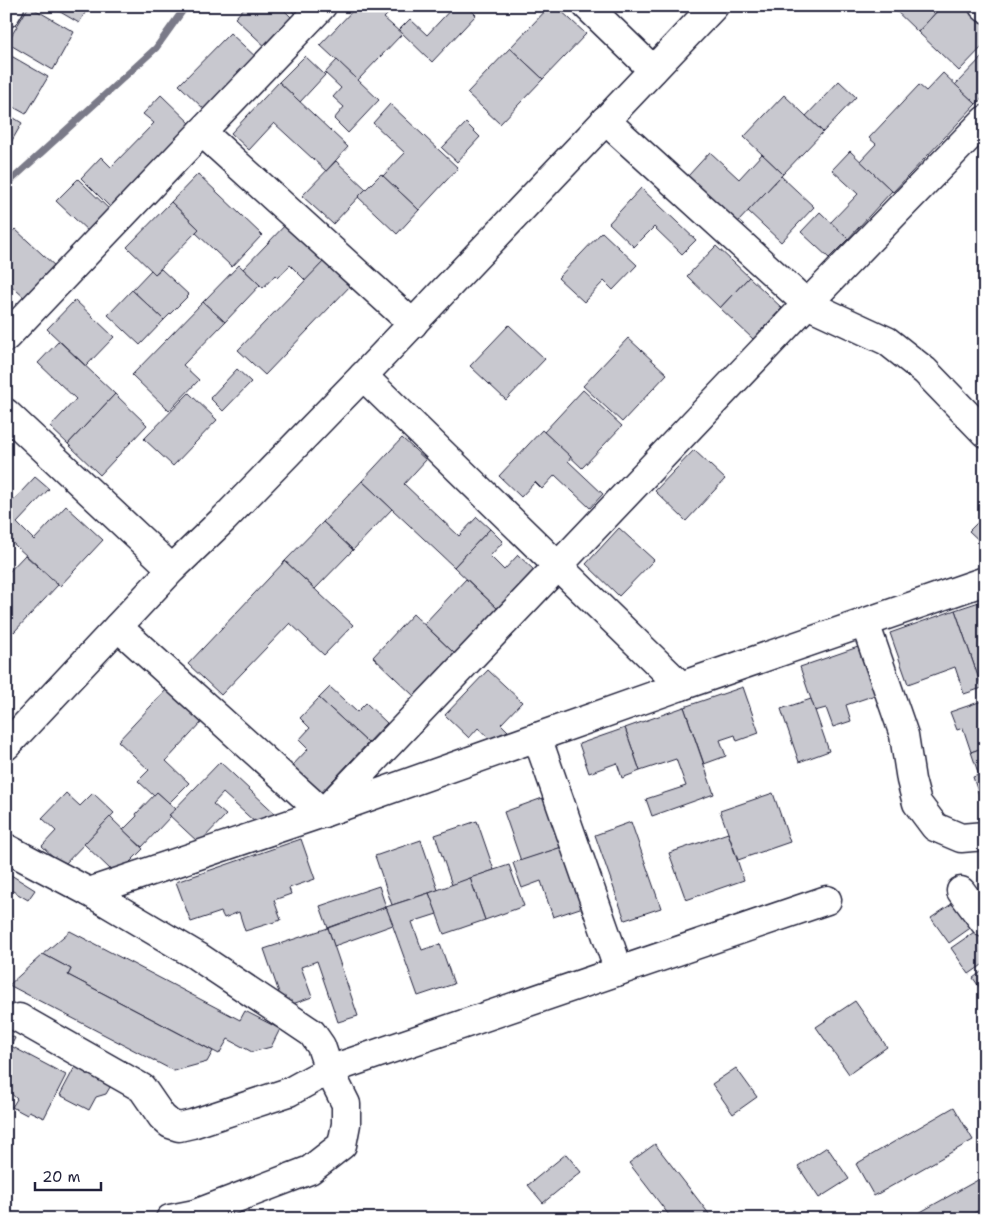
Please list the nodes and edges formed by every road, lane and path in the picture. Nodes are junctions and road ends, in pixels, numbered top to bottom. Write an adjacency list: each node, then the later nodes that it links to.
1 (10, 6): 5 (street)
2 (322, 6): 9 (street)
3 (586, 6): 6 (street)
4 (714, 6): 6 (street)
5 (6, 13)
6 (653, 70): 7 (street)
7 (606, 120): 10 (street); 11 (street)
8 (985, 120): 10 (street)
9 (202, 132): 11 (street); 12 (street)
10 (807, 304): 15 (street); 16 (street)
11 (413, 324): 13 (street)
12 (6, 337)
13 (364, 376): 16 (street); 17 (street)
14 (6, 412): 17 (street)
15 (985, 433)
16 (558, 566): 21 (street); 24 (street)
17 (172, 569): 20 (street)
18 (985, 581): 19 (street)
19 (865, 623): 21 (street); 25 (street)
20 (118, 627): 23 (street); 24 (street)
21 (681, 686): 22 (street)
22 (537, 737): 24 (street); 31 (street)
23 (6, 746)
24 (323, 813): 28 (street)
25 (985, 836)
26 (6, 848): 28 (street)
27 (961, 891): 30 (street)
28 (88, 892): 33 (street)
29 (827, 900): 31 (street)
30 (985, 923)
31 (619, 971): 33 (street)
32 (19, 1018): 33 (street)
33 (329, 1070): 34 (street)
34 (170, 1219)

